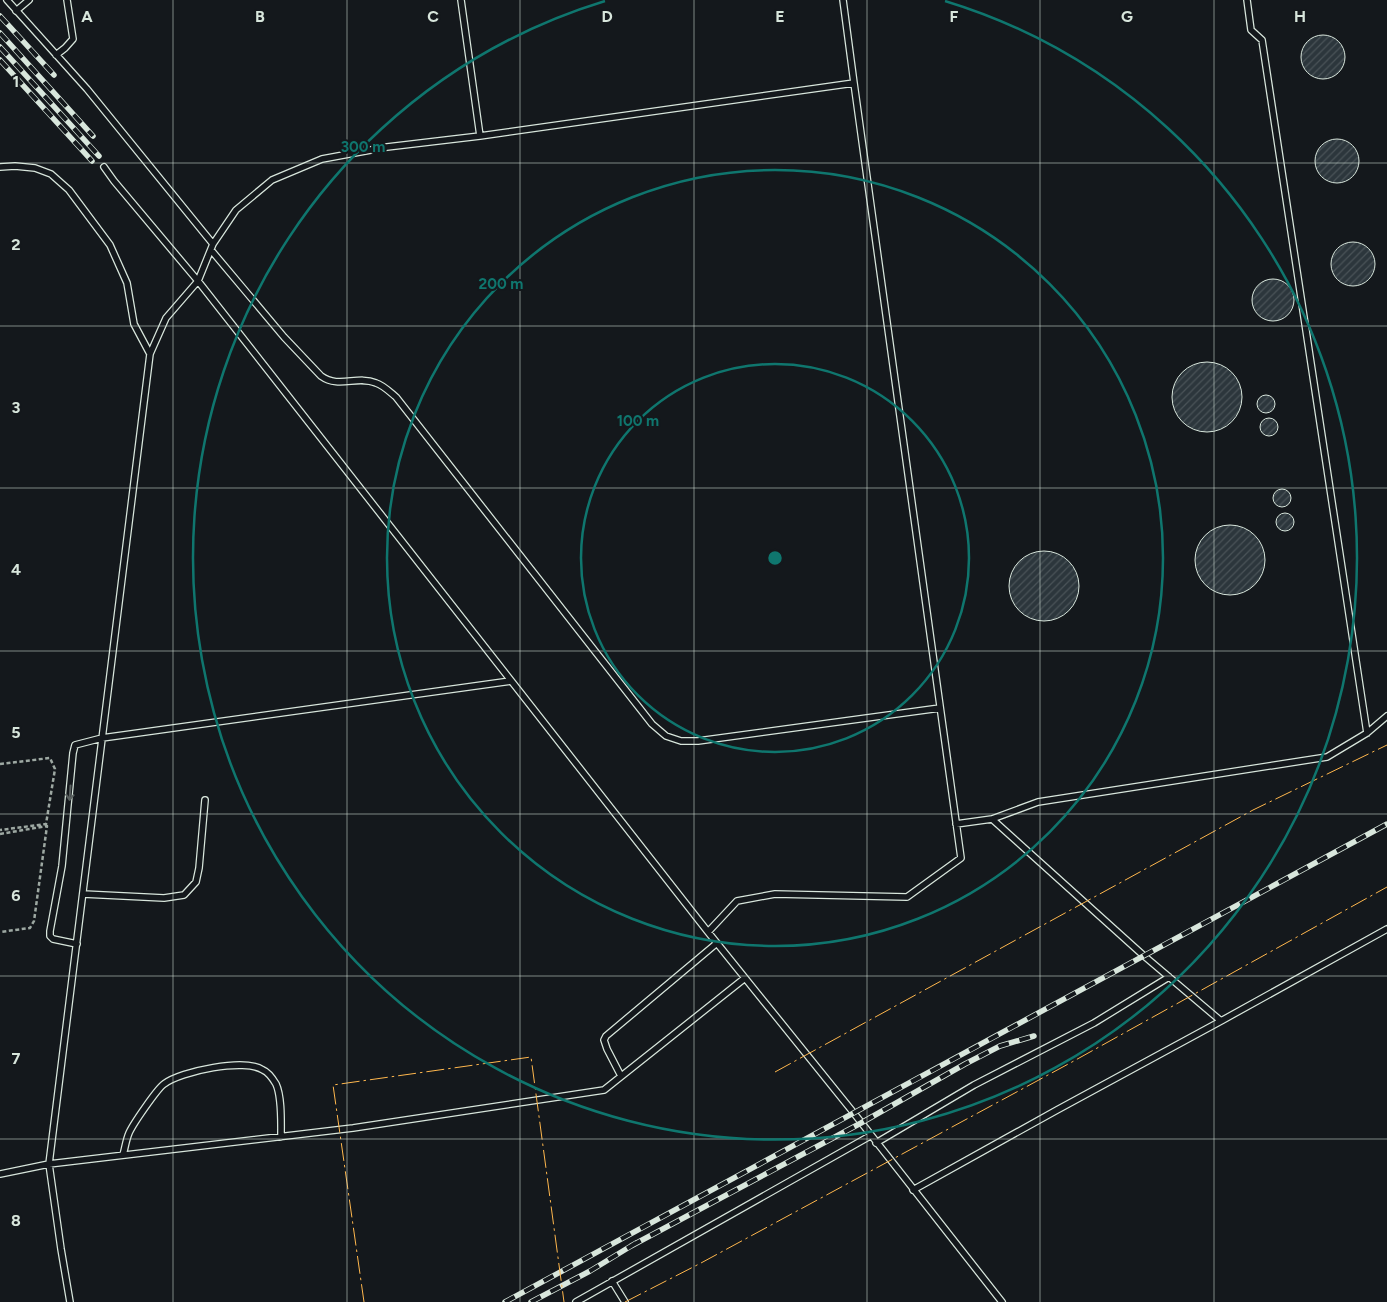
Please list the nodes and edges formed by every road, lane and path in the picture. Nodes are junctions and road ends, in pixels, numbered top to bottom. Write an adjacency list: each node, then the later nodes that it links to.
1 (6, 0): 7 (lane)
2 (29, 0): 7 (lane)
3 (67, 0): 8 (lane)
4 (461, 0): 10 (lane)
5 (843, 0): 9 (lane)
6 (1247, 0): 19 (lane)
7 (16, 11): 8 (lane)
8 (56, 55): 13 (lane)
9 (854, 83): 10 (lane); 17 (lane)
10 (480, 136): 13 (lane)
11 (104, 167): 14 (lane)
12 (0, 168): 15 (lane)
13 (212, 247): 14 (lane); 17 (lane)
14 (198, 281): 15 (lane); 16 (lane)
15 (150, 354): 20 (lane)
16 (511, 680): 20 (lane); 29 (lane)
17 (940, 708): 24 (lane)
18 (1387, 716): 19 (lane)
19 (1367, 733): 23 (lane)
20 (102, 738): 26 (lane); 30 (lane, one-way to 30)
21 (0, 764): 25 (path)
22 (205, 800): 26 (lane)
23 (992, 819): 24 (lane); 32 (lane)
24 (956, 824): 29 (lane)
25 (0, 832): 28 (path)
26 (83, 894): 30 (lane)
27 (1387, 929): 34 (lane)
28 (0, 932)
29 (708, 932): 31 (lane)
30 (77, 944): 40 (lane)
31 (717, 944): 33 (lane); 35 (lane)
32 (1169, 977): 34 (lane); 38 (lane)
33 (745, 978): 35 (lane); 36 (lane)
34 (1221, 1021): 42 (lane)
35 (621, 1076): 37 (lane)
36 (870, 1136): 38 (lane); 43 (lane)
37 (281, 1137): 39 (lane); 39 (lane)
38 (876, 1143): 42 (lane)
39 (123, 1155): 40 (lane)
40 (49, 1164): 41 (lane); 44 (lane)
41 (0, 1174)
42 (913, 1190): 47 (lane)
43 (612, 1282): 45 (lane); 46 (lane)
44 (70, 1302)
45 (576, 1302)
46 (625, 1302)
47 (1002, 1302)

